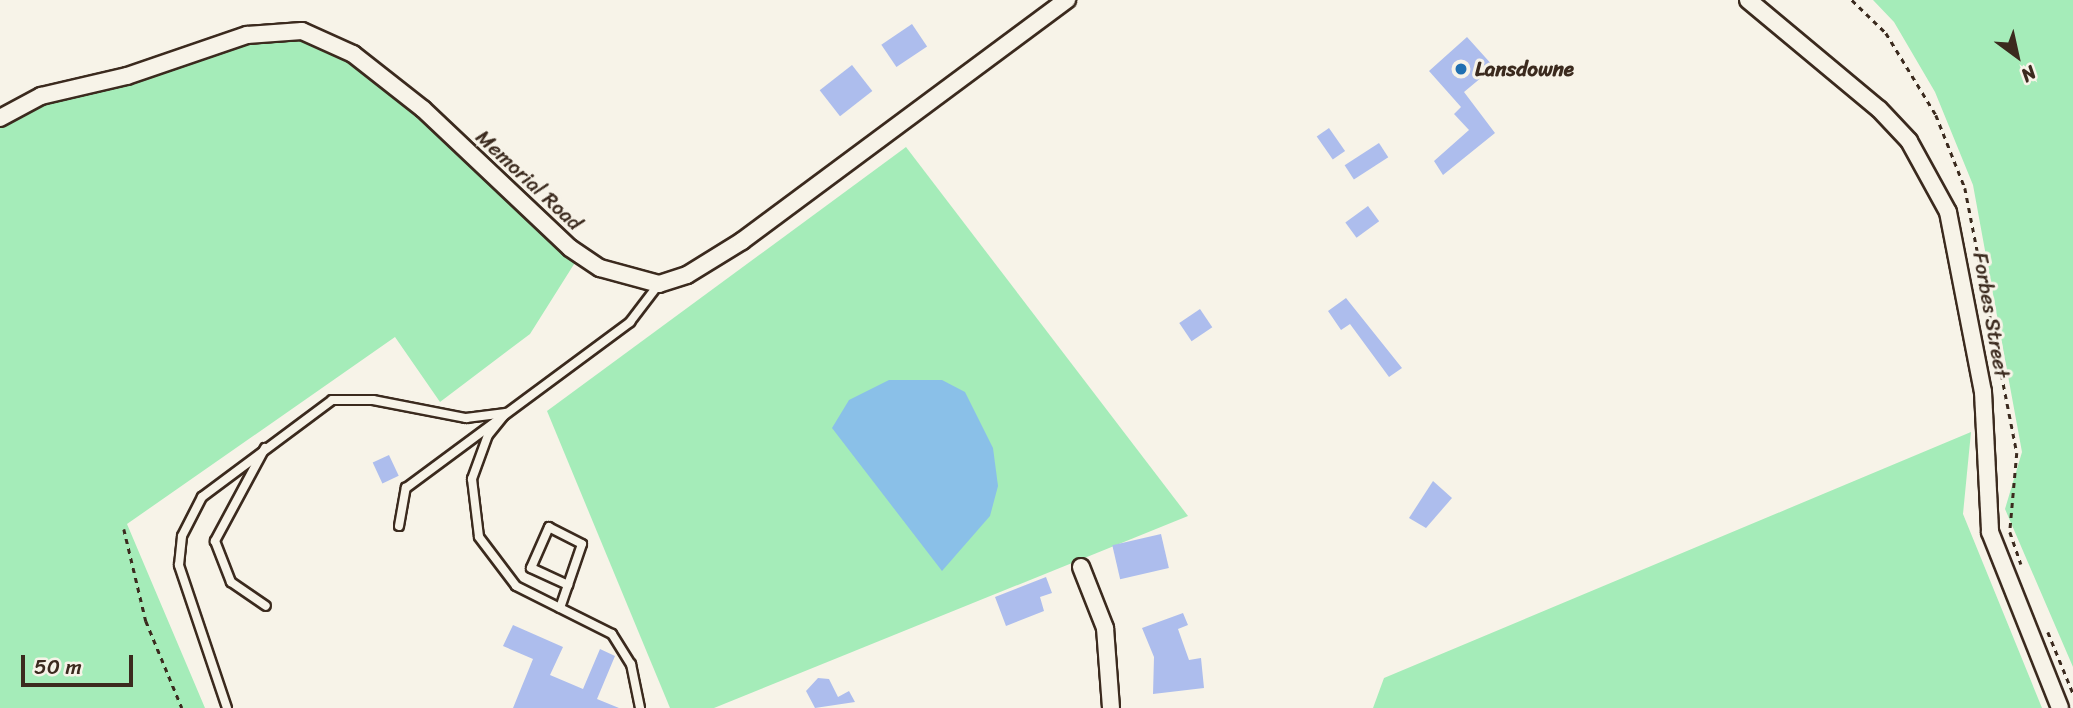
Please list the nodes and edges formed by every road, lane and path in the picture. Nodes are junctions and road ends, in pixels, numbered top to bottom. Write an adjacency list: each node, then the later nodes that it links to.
1 (1067, 0): 4 (street)
2 (1748, 0): 17 (street, Forbes Street)
3 (0, 118): 4 (street, Memorial Road)
4 (659, 284): 5 (lane)
5 (506, 414): 6 (lane); 7 (lane); 12 (lane)
6 (268, 443): 11 (lane); 14 (lane)
7 (399, 526)
8 (124, 529): 13 (path)
9 (1081, 567): 16 (street)
10 (568, 585): 10 (lane); 12 (lane)
11 (266, 606)
12 (560, 608): 15 (lane)
13 (182, 708)
14 (227, 708)
15 (639, 708)
16 (1111, 708)
17 (2060, 708)

